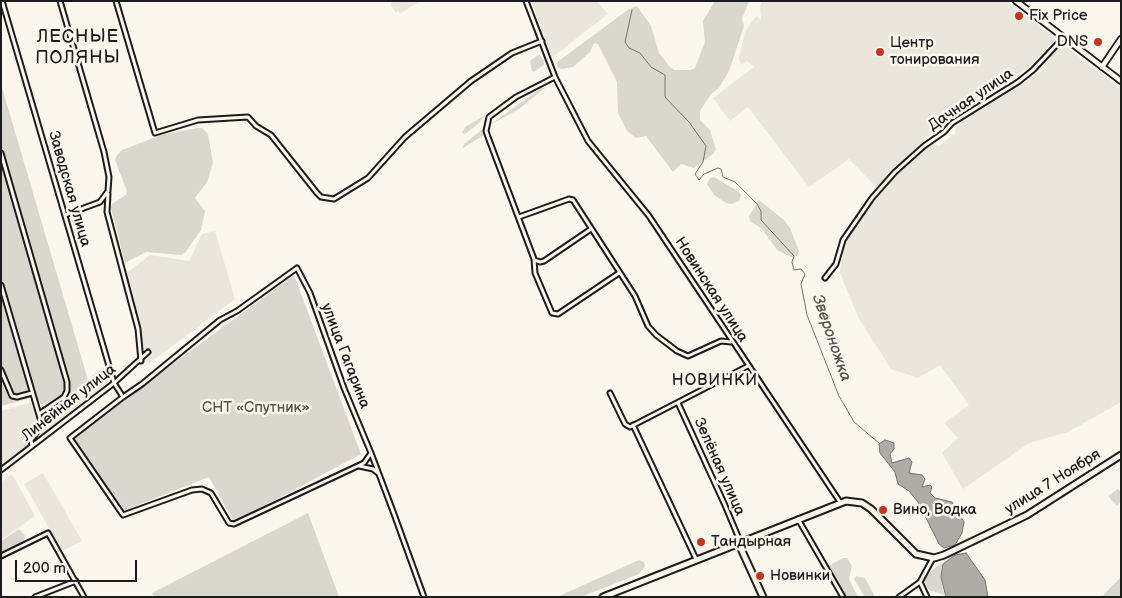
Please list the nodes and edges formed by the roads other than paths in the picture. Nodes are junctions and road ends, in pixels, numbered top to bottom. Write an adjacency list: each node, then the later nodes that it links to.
1 (2, 1): 14 (street, Заводская улица)
2 (60, 1): 13 (street)
3 (116, 1): 8 (street)
4 (526, 1): 8 (street, Новинская улица)
5 (1016, 1): 6 (street)
6 (1063, 38): 9 (street); 19 (street, Дачная улица)
7 (1121, 39): 9 (street)
8 (542, 41): 10 (street, Новинская улица)
9 (1102, 68): 11 (street)
10 (555, 77): 15 (street); 21 (street, Новинская улица)
11 (1121, 81)
12 (1, 153): 33 (street)
13 (108, 191): 14 (street); 25 (street)
14 (65, 215): 28 (street, Заводская улица)
15 (519, 217): 16 (street); 17 (street)
16 (591, 229): 17 (street); 18 (street)
17 (534, 259): 18 (street)
18 (619, 273): 22 (street)
19 (825, 278)
20 (1, 285): 29 (street)
21 (725, 332): 22 (street); 23 (street, Новинская улица)
22 (721, 341): 23 (street)
23 (732, 342): 26 (street, Новинская улица)
24 (148, 352): 25 (street, Линейная улица)
25 (141, 361): 28 (street, Линейная улица)
26 (748, 366): 32 (street); 41 (street, Новинская улица)
27 (1, 370): 29 (street)
28 (114, 383): 31 (street, Заводская улица); 35 (street, Линейная улица)
29 (32, 393): 33 (street)
30 (610, 393): 34 (street)
31 (123, 396): 36 (street, улица Гагарина); 38 (street)
32 (678, 402): 34 (street); 43 (street, Зелёная улица)
33 (39, 414): 35 (street)
34 (634, 425): 46 (street)
35 (32, 446): 39 (street, Линейная улица)
36 (371, 453): 38 (street); 40 (street, улица Гагарина)
37 (1121, 455): 45 (main road, улица 7 Ноября)
38 (358, 466): 40 (street)
39 (1, 470)
40 (379, 474): 51 (street, улица Гагарина)
41 (840, 502): 42 (main road); 45 (main road)
42 (798, 518): 43 (main road); 54 (street)
43 (739, 542): 46 (main road); 53 (main road)
44 (1, 556): 47 (street)
45 (934, 558): 48 (street)
46 (696, 559): 52 (main road)
47 (76, 581): 49 (street); 50 (street)
48 (920, 582): 55 (street); 56 (street)
49 (35, 597)
50 (84, 597)
51 (424, 597)
52 (603, 597)
53 (763, 597)
54 (842, 597)
55 (899, 597)
56 (927, 597)

